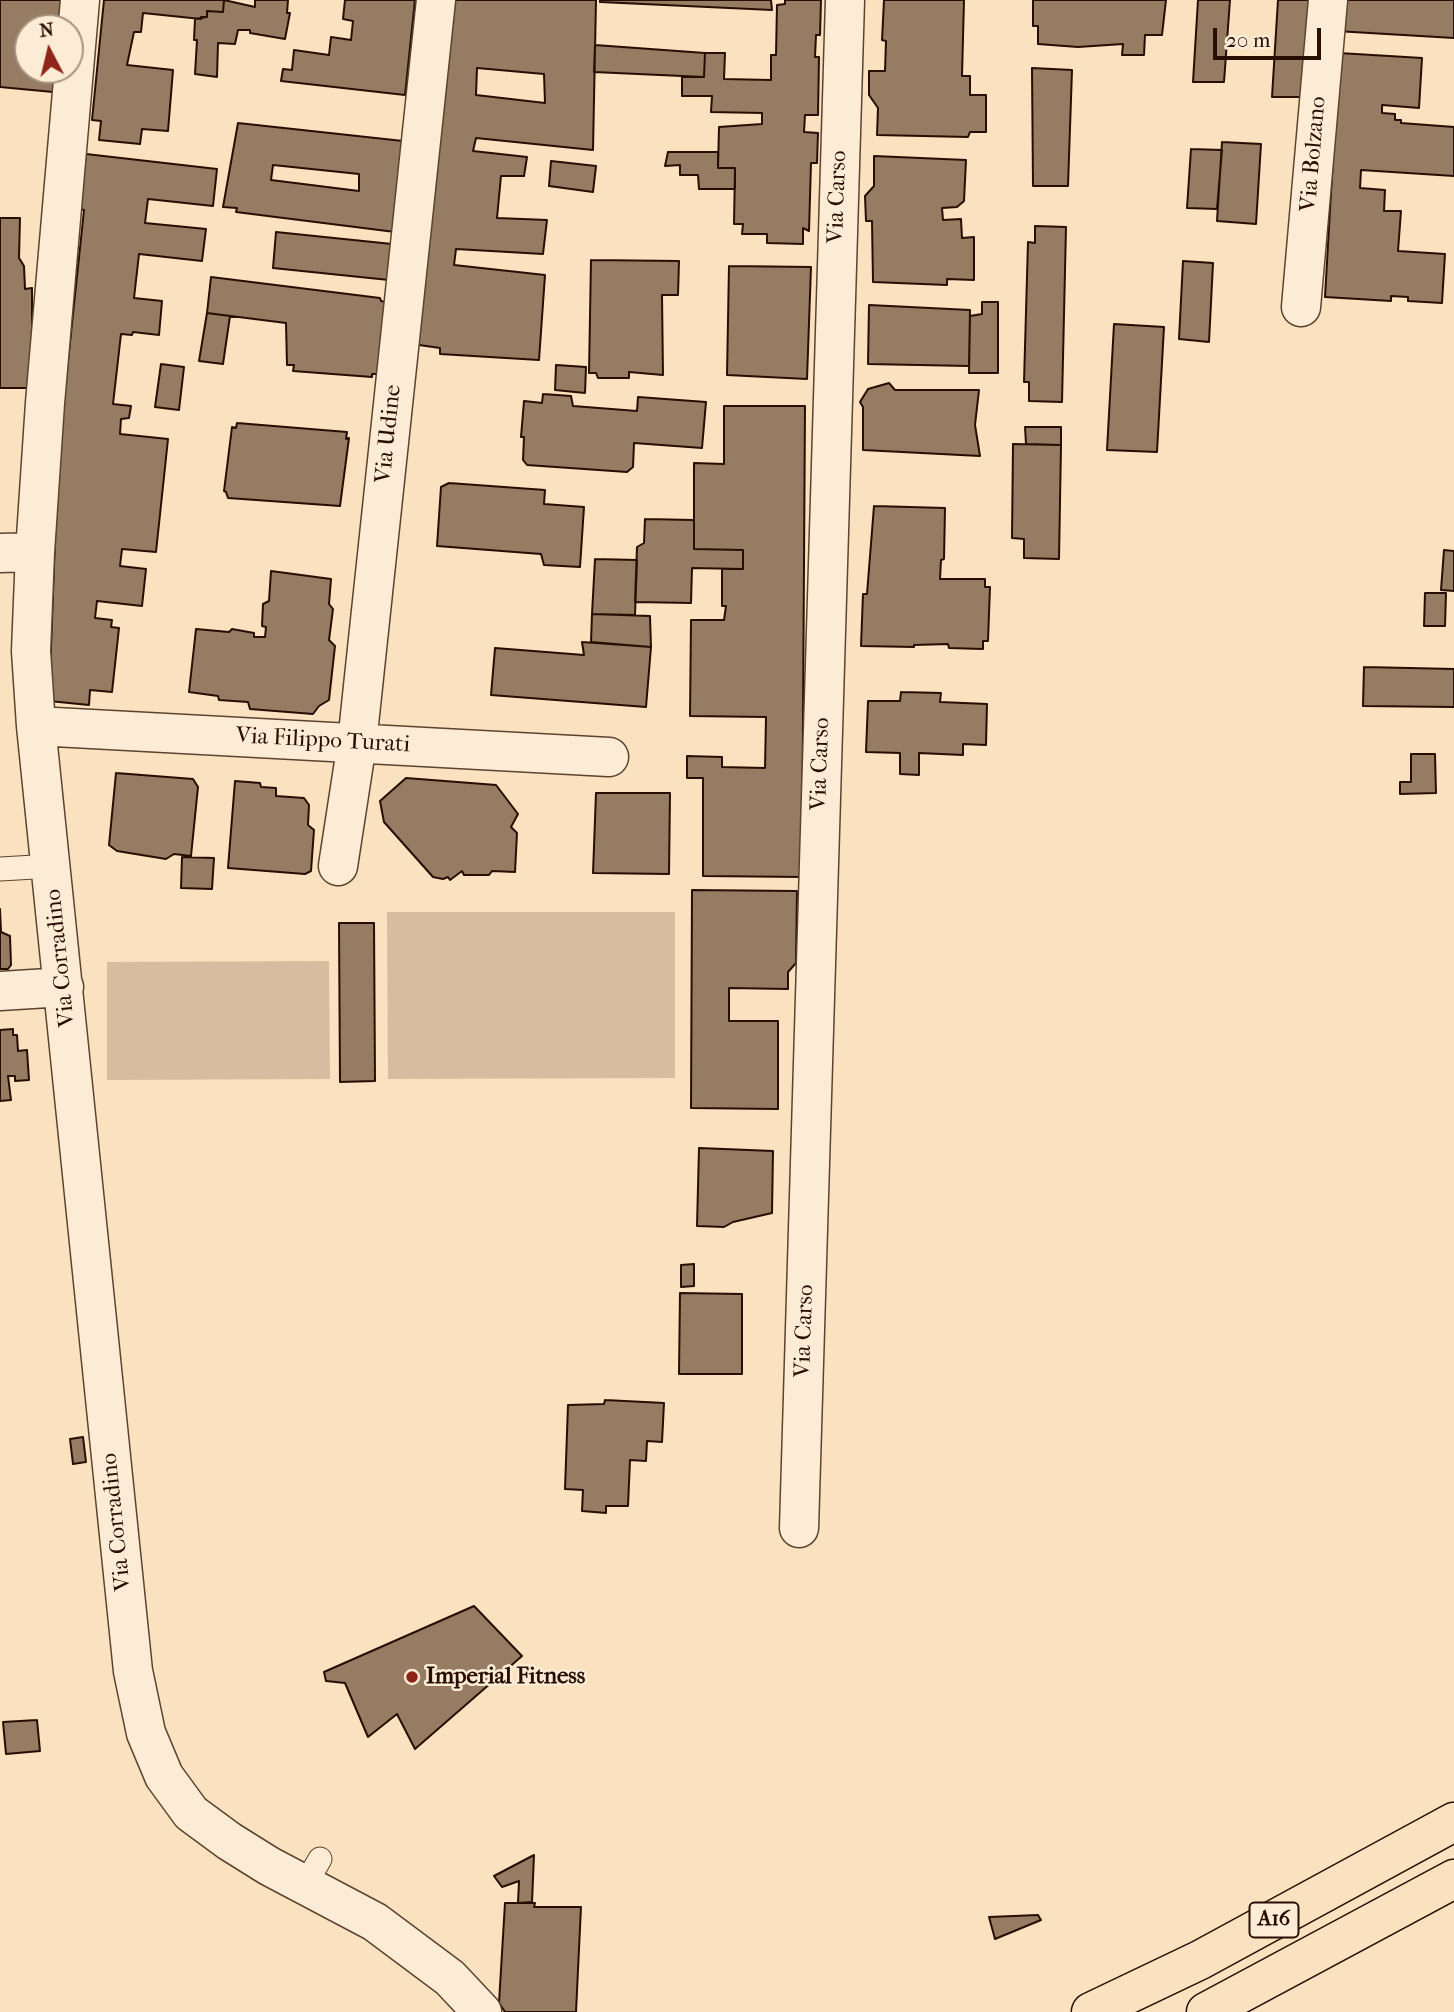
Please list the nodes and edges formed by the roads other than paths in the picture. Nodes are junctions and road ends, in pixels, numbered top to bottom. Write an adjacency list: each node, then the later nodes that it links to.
1 (80, 0): 6 (street, Via Corradino)
2 (436, 0): 8 (street, Via Udine)
3 (845, 0): 15 (street, Via Carso)
4 (1328, 0): 5 (street, Via Bolzano)
5 (1301, 307)
6 (17, 552): 7 (street, Via Corradino)
7 (36, 726): 8 (street, Via Filippo Turati); 10 (street, Via Corradino)
8 (357, 743): 9 (street, Via Filippo Turati); 11 (street, Via Udine)
9 (609, 757)
10 (52, 866): 12 (lane); 13 (street, Via Corradino)
11 (338, 866)
12 (0, 869)
13 (64, 987): 14 (street); 18 (street, Via Corradino)
14 (0, 991)
15 (799, 1528)
16 (1454, 1822): 19 (highway, A16)
17 (1454, 1879): 20 (highway, A16)
18 (482, 2012)
19 (1091, 2012)
20 (1206, 2012)

